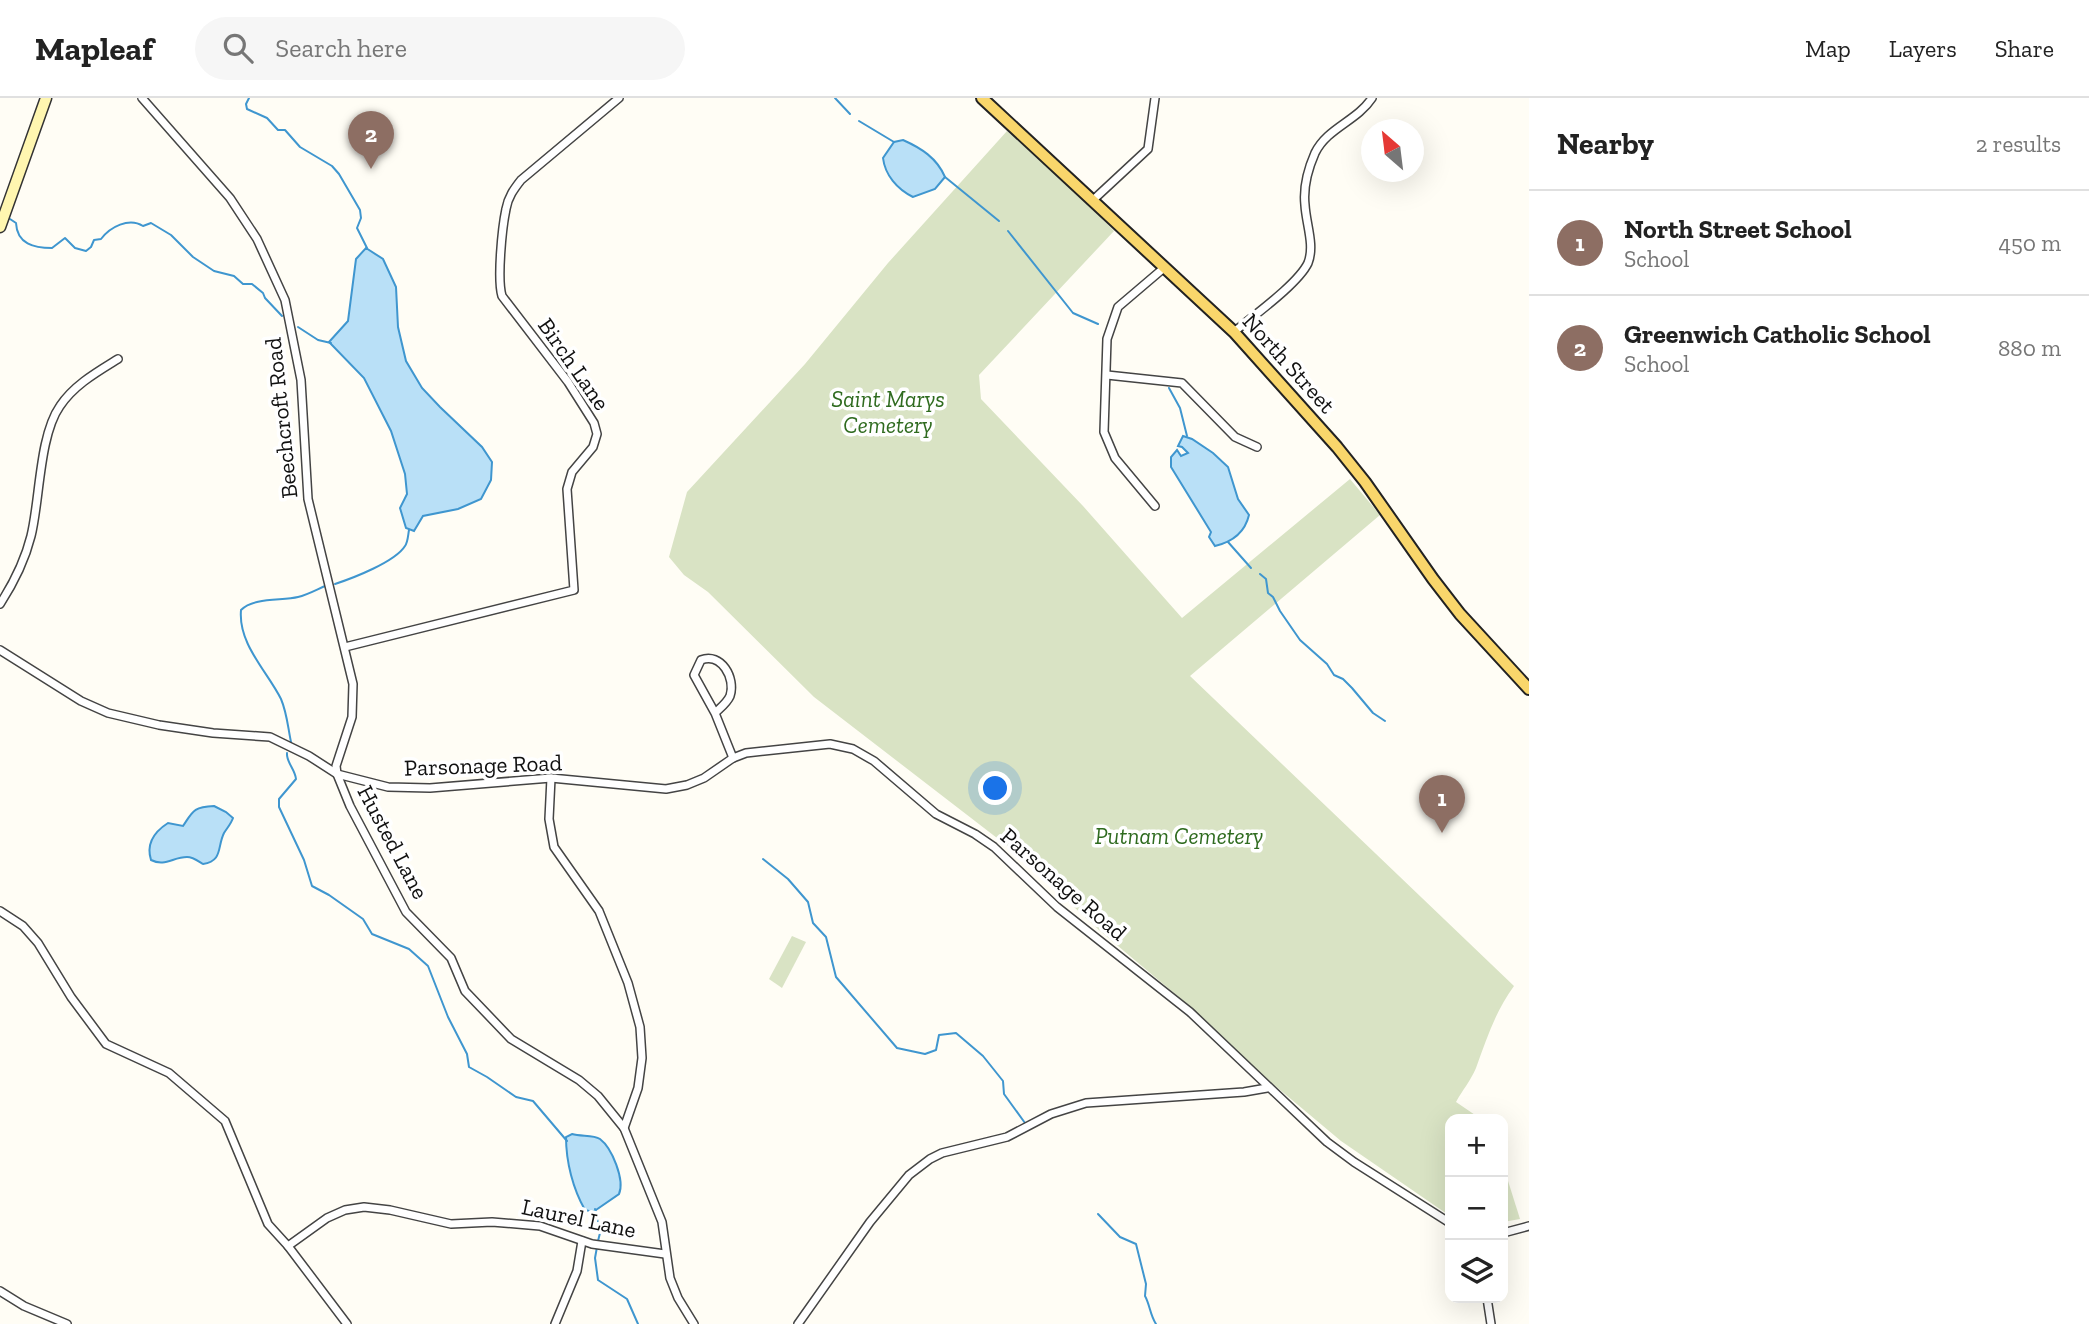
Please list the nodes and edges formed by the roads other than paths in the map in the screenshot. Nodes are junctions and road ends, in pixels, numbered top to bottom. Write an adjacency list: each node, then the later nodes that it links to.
1 (46, 98): 8 (street)
2 (142, 98): 16 (street, Beechcroft Road)
3 (619, 98): 16 (street, Birch Lane)
4 (982, 98): 7 (main road, North Street)
5 (1154, 98): 7 (street)
6 (1371, 98): 10 (street)
7 (1092, 201): 9 (main road, North Street)
8 (0, 227)
9 (1165, 267): 10 (main road, North Street); 12 (street)
10 (1234, 332): 18 (main road, North Street)
11 (118, 359): 15 (street)
12 (1107, 375): 13 (street); 14 (street)
13 (1257, 447)
14 (1155, 506)
15 (0, 604)
16 (345, 647): 21 (street, Beechcroft Road)
17 (0, 650): 21 (street, Parsonage Road)
18 (1529, 689)
19 (715, 713): 19 (street); 20 (street)
20 (733, 758): 22 (street, Parsonage Road); 24 (street, Parsonage Road)
21 (337, 774): 22 (street, Parsonage Road); 25 (street, Husted Lane)
22 (551, 778): 25 (street)
23 (0, 911): 30 (street)
24 (1267, 1088): 26 (street, Parsonage Road); 38 (street)
25 (624, 1128): 31 (street, Husted Lane)
26 (1445, 1220)
27 (1529, 1226): 28 (street)
28 (1508, 1232)
29 (582, 1241): 30 (street, Laurel Lane); 31 (street, Laurel Lane); 36 (street)
30 (288, 1246): 35 (street)
31 (665, 1254): 37 (street, Husted Lane)
32 (0, 1292): 34 (street)
33 (1488, 1303): 39 (street)
34 (68, 1324)
35 (347, 1324)
36 (555, 1324)
37 (694, 1324)
38 (798, 1324)
39 (1491, 1324)

